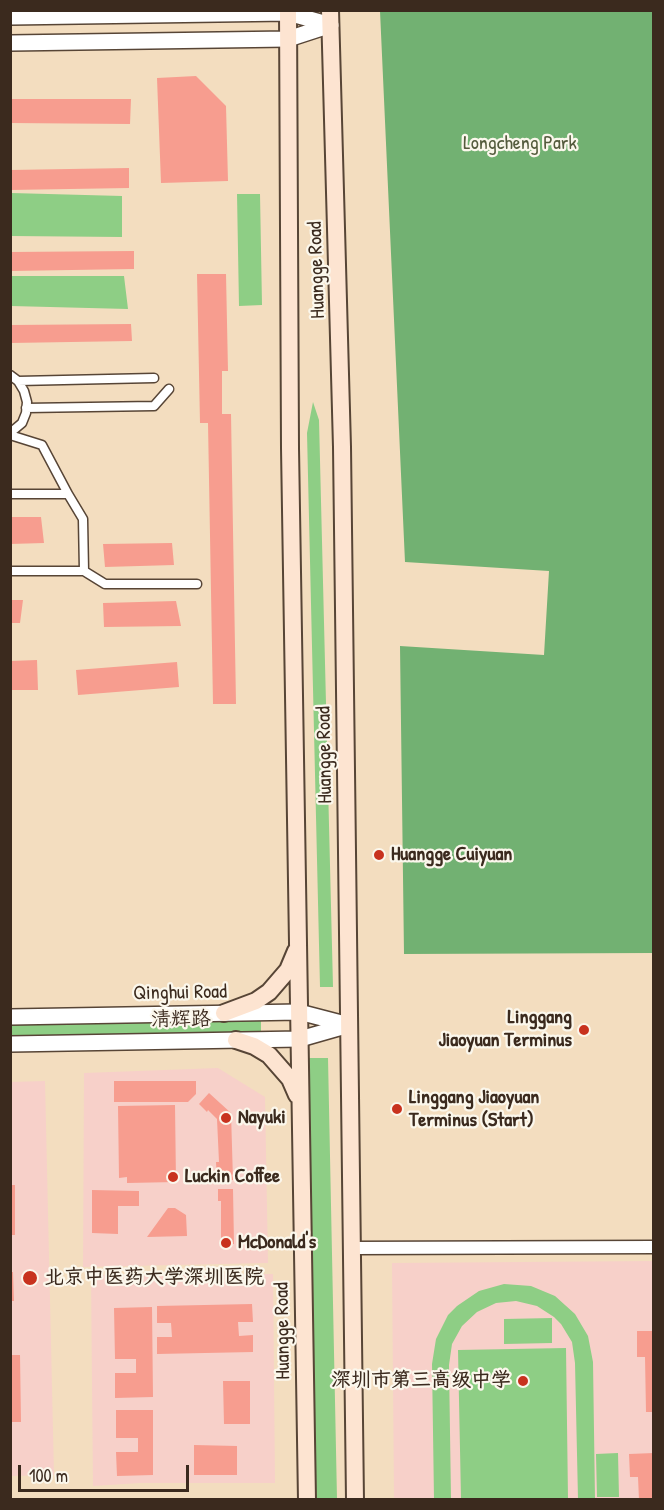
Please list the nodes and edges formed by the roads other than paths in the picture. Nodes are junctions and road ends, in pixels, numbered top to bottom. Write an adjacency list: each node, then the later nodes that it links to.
1 (288, 12): 2 (street); 3 (street); 4 (main road, Huangge Road)
2 (10, 17)
3 (331, 18): 4 (street); 21 (main road, Huangge Road)
4 (288, 39): 5 (street); 17 (main road, Huangge Road)
5 (10, 44)
6 (10, 375): 8 (street)
7 (154, 378): 8 (street)
8 (18, 381): 10 (street)
9 (169, 389): 10 (street)
10 (26, 408): 11 (street)
11 (10, 434): 13 (street)
12 (10, 494): 13 (street)
13 (68, 494): 15 (street)
14 (10, 571): 15 (street)
15 (84, 571): 16 (street)
16 (197, 584)
17 (298, 945): 18 (main road, Huangge Road); 19 (main road)
18 (299, 1012): 19 (street, Qinghui Road); 21 (street, Qinghui Road); 22 (main road, Huangge Road)
19 (224, 1013): 20 (street, Qinghui Road)
20 (10, 1017)
21 (350, 1025): 22 (street, 清辉路); 27 (main road, Huangge Road)
22 (300, 1039): 23 (street, 清辉路); 25 (main road, Huangge Road)
23 (236, 1040): 24 (street, 清辉路); 25 (main road)
24 (10, 1044)
25 (301, 1109): 28 (main road, Huangge Road)
26 (654, 1247): 27 (street)
27 (352, 1248): 29 (main road, Huangge Road)
28 (307, 1500)
29 (355, 1500)

